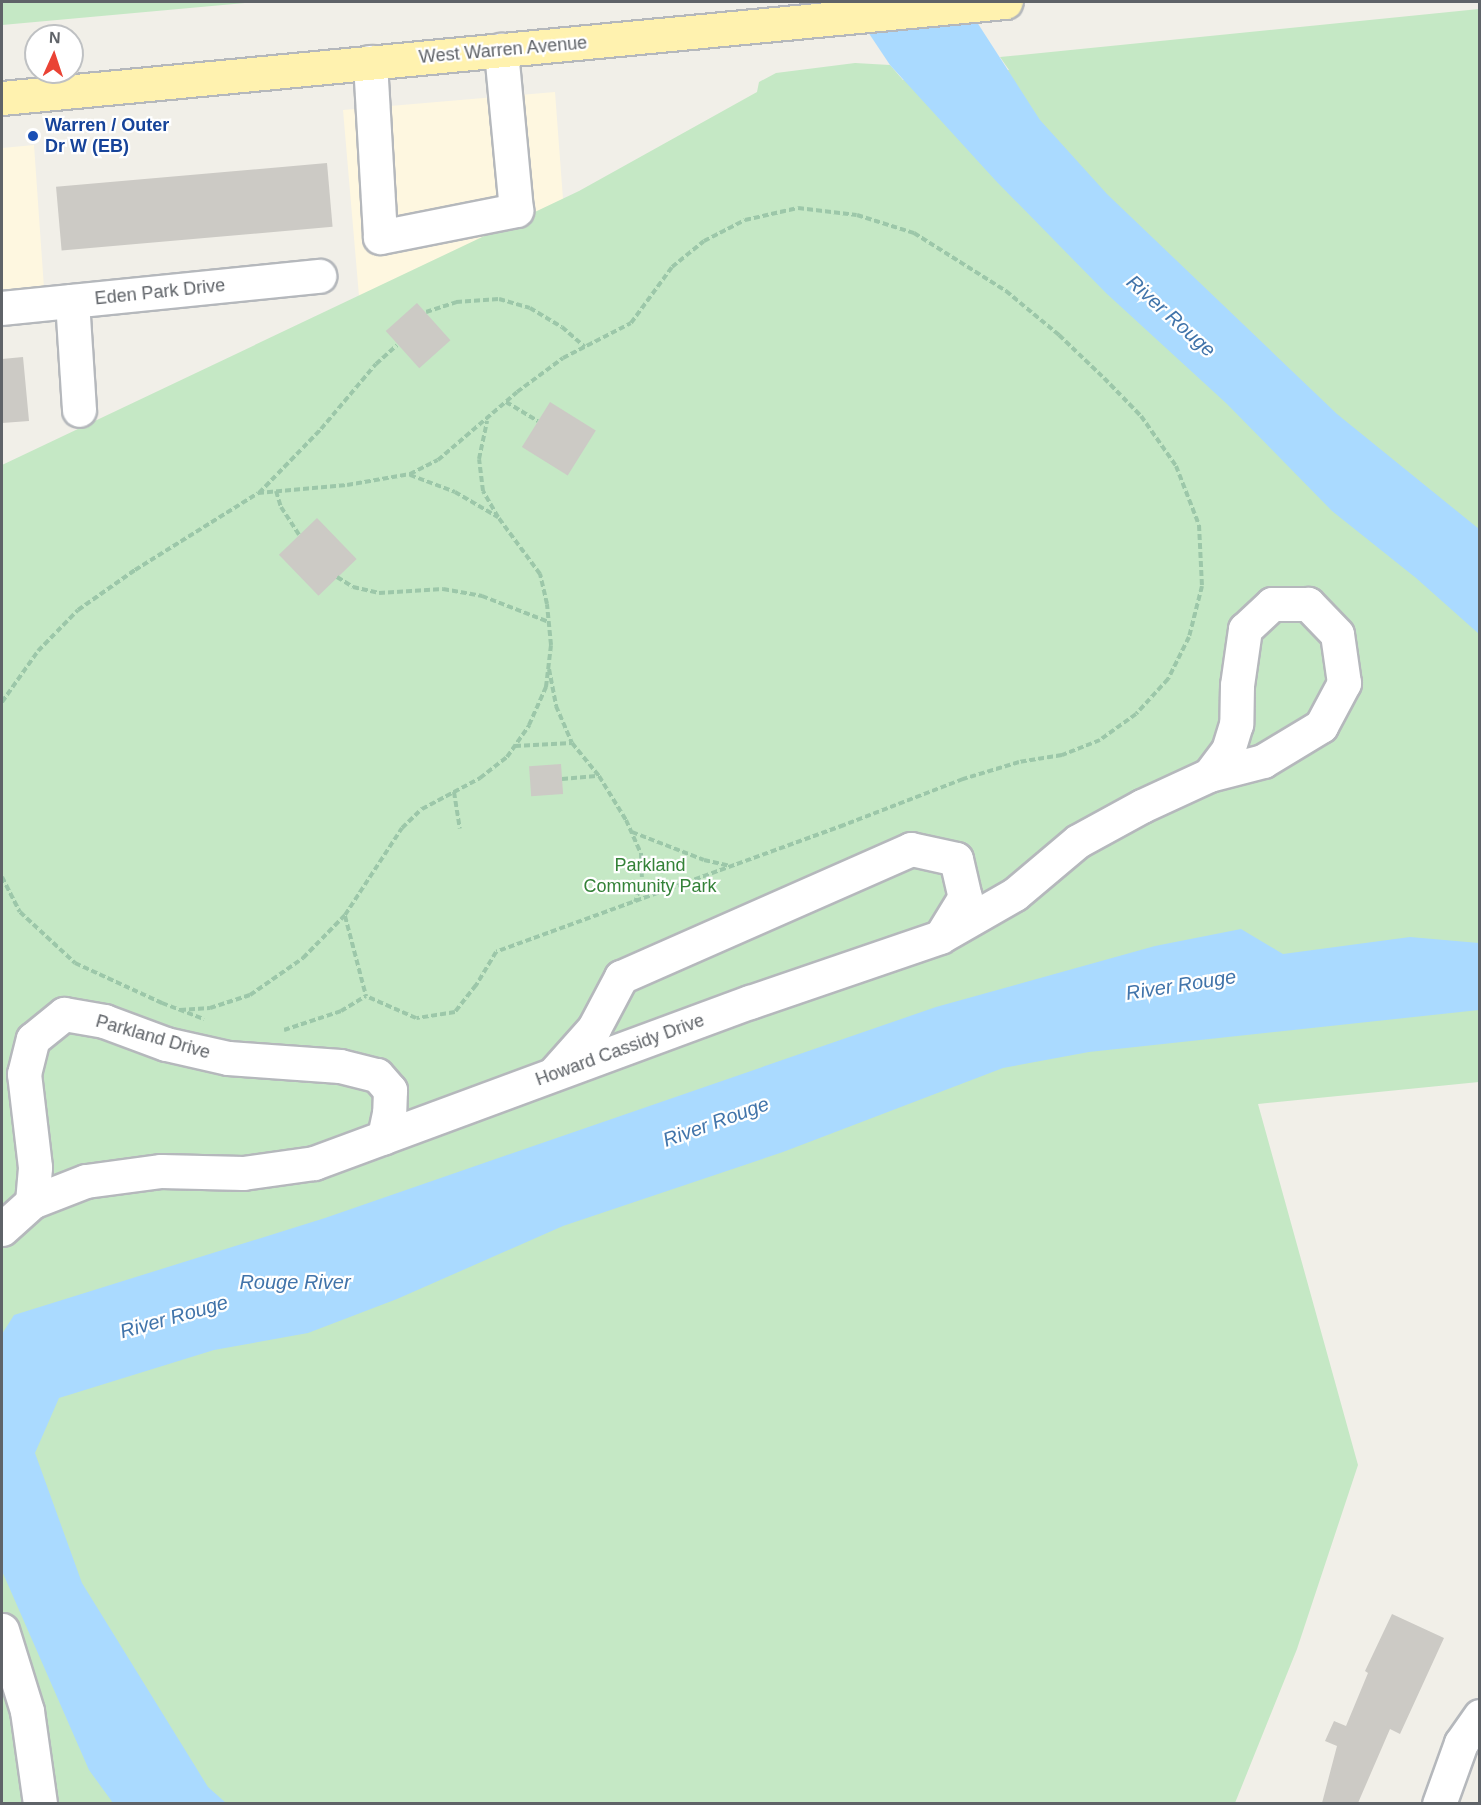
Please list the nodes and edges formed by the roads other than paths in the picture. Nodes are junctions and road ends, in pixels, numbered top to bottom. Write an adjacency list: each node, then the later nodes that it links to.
1 (1005, 2): 2 (main road, West Warren Avenue)
2 (501, 50): 3 (main road, West Warren Avenue); 3 (street)
3 (370, 62): 4 (main road, West Warren Avenue)
4 (2, 98)
5 (319, 276): 6 (street, Eden Park Drive)
6 (72, 301): 7 (street, Eden Park Drive); 8 (street)
7 (2, 308)
8 (79, 410)
9 (1209, 775): 9 (street, Howard Cassidy Drive); 10 (street, Howard Cassidy Drive)
10 (940, 937): 11 (street); 12 (street, Howard Cassidy Drive)
11 (594, 1028): 12 (street); 13 (street)
12 (621, 1050): 13 (street, Howard Cassidy Drive)
13 (553, 1075): 14 (street, Howard Cassidy Drive)
14 (384, 1137): 15 (street, Howard Cassidy Drive); 15 (street, Parkland Drive)
15 (32, 1202): 16 (street, Howard Cassidy Drive)
16 (2, 1229)
17 (2, 1630): 19 (street)
18 (1479, 1716): 20 (street)
19 (40, 1803)
20 (1439, 1803)

